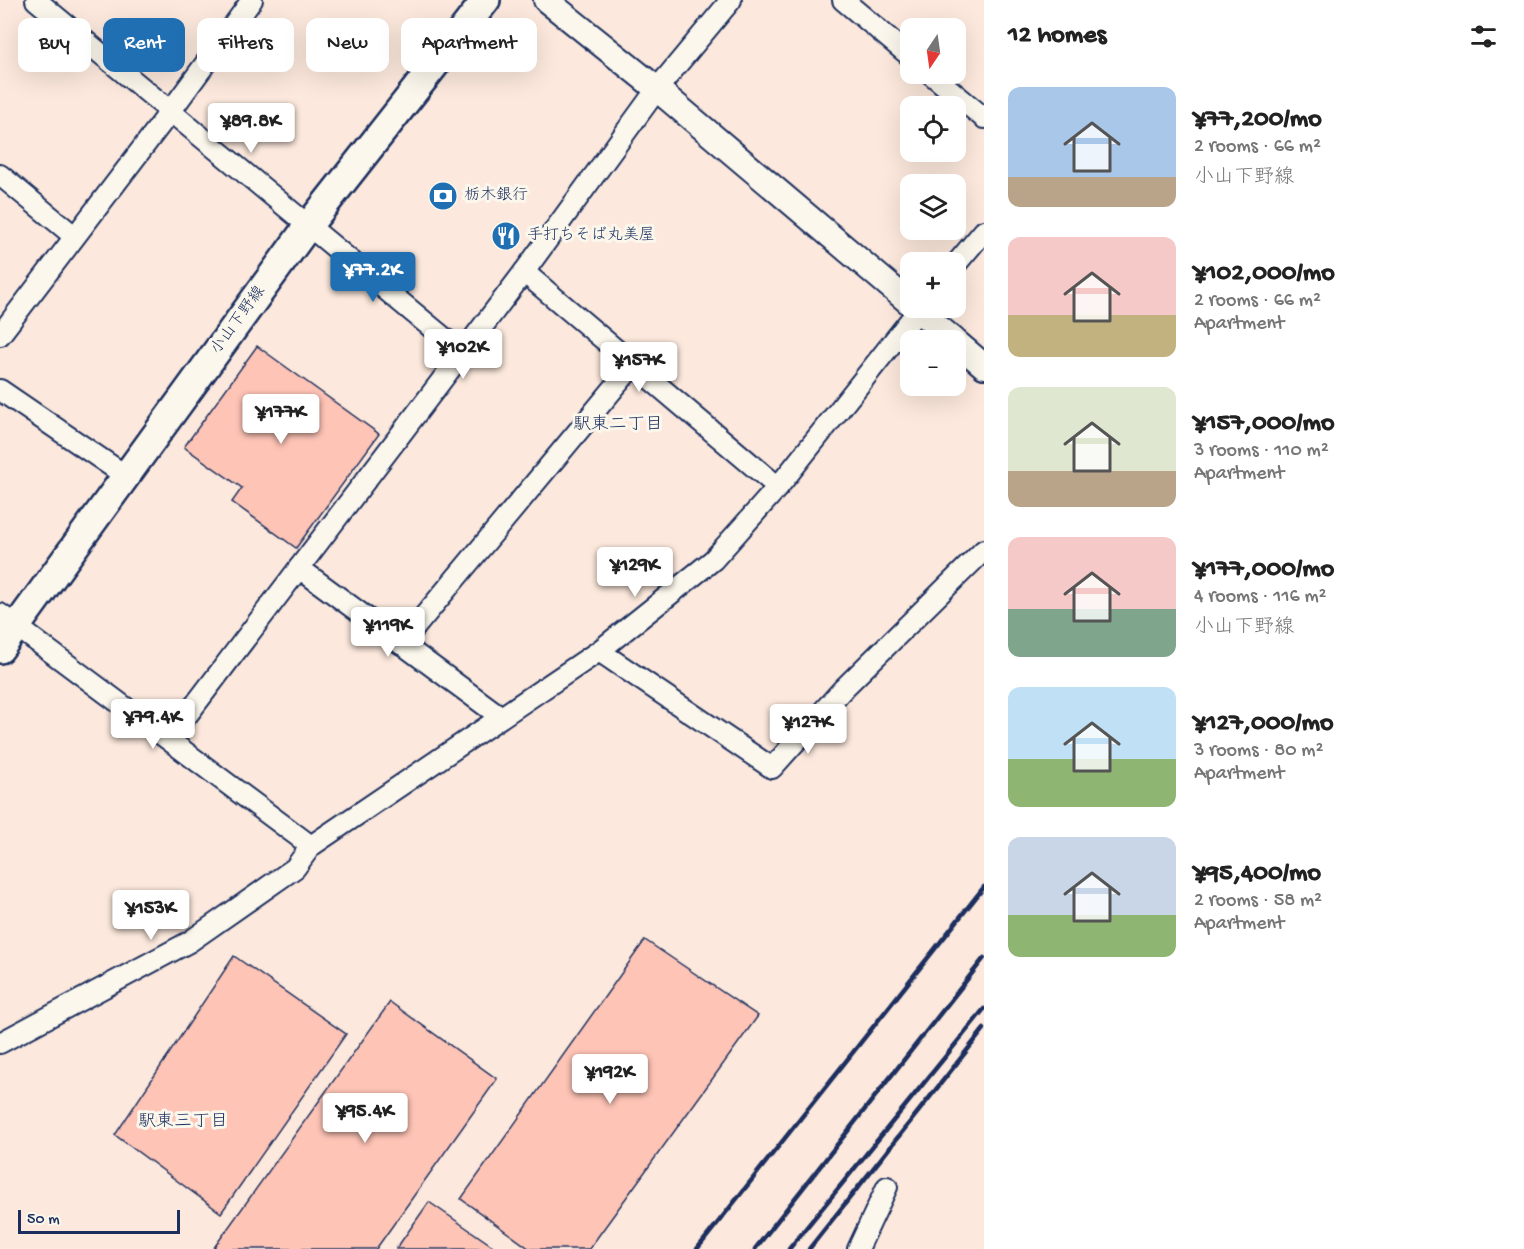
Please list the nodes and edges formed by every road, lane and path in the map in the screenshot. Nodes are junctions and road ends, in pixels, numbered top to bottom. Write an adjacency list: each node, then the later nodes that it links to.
1 (36, 0): 10 (street)
2 (252, 0): 10 (street)
3 (486, 0): 13 (main road, 小山下野線)
4 (546, 0): 9 (street)
5 (731, 0): 9 (street)
6 (843, 0): 7 (street)
7 (900, 48)
8 (943, 84): 11 (street)
9 (657, 88): 17 (street); 18 (street)
10 (170, 112): 13 (street); 15 (street)
11 (984, 118)
12 (0, 175): 15 (street)
13 (308, 226): 24 (street); 28 (main road, 小山下野線)
14 (984, 231): 16 (street)
15 (74, 236): 22 (street)
16 (966, 252)
17 (524, 272): 24 (street); 25 (street)
18 (900, 293)
19 (908, 318): 29 (street)
20 (929, 318): 21 (street)
21 (942, 330)
22 (0, 335)
23 (966, 350): 26 (street)
24 (461, 352): 31 (street)
25 (634, 364): 29 (street); 33 (street)
26 (984, 366)
27 (0, 390): 28 (street)
28 (126, 476): 32 (main road, 小山下野線)
29 (778, 487): 35 (street)
30 (984, 550): 35 (street)
31 (299, 568): 33 (street); 37 (street)
32 (8, 620): 34 (main road, 小山下野線); 37 (street)
33 (401, 645): 36 (street)
34 (0, 649)
35 (599, 651): 36 (street)
36 (501, 717): 38 (street)
37 (169, 739): 38 (street)
38 (311, 846): 39 (street)
39 (0, 1042)
40 (887, 1187): 41 (street)
41 (858, 1249)

